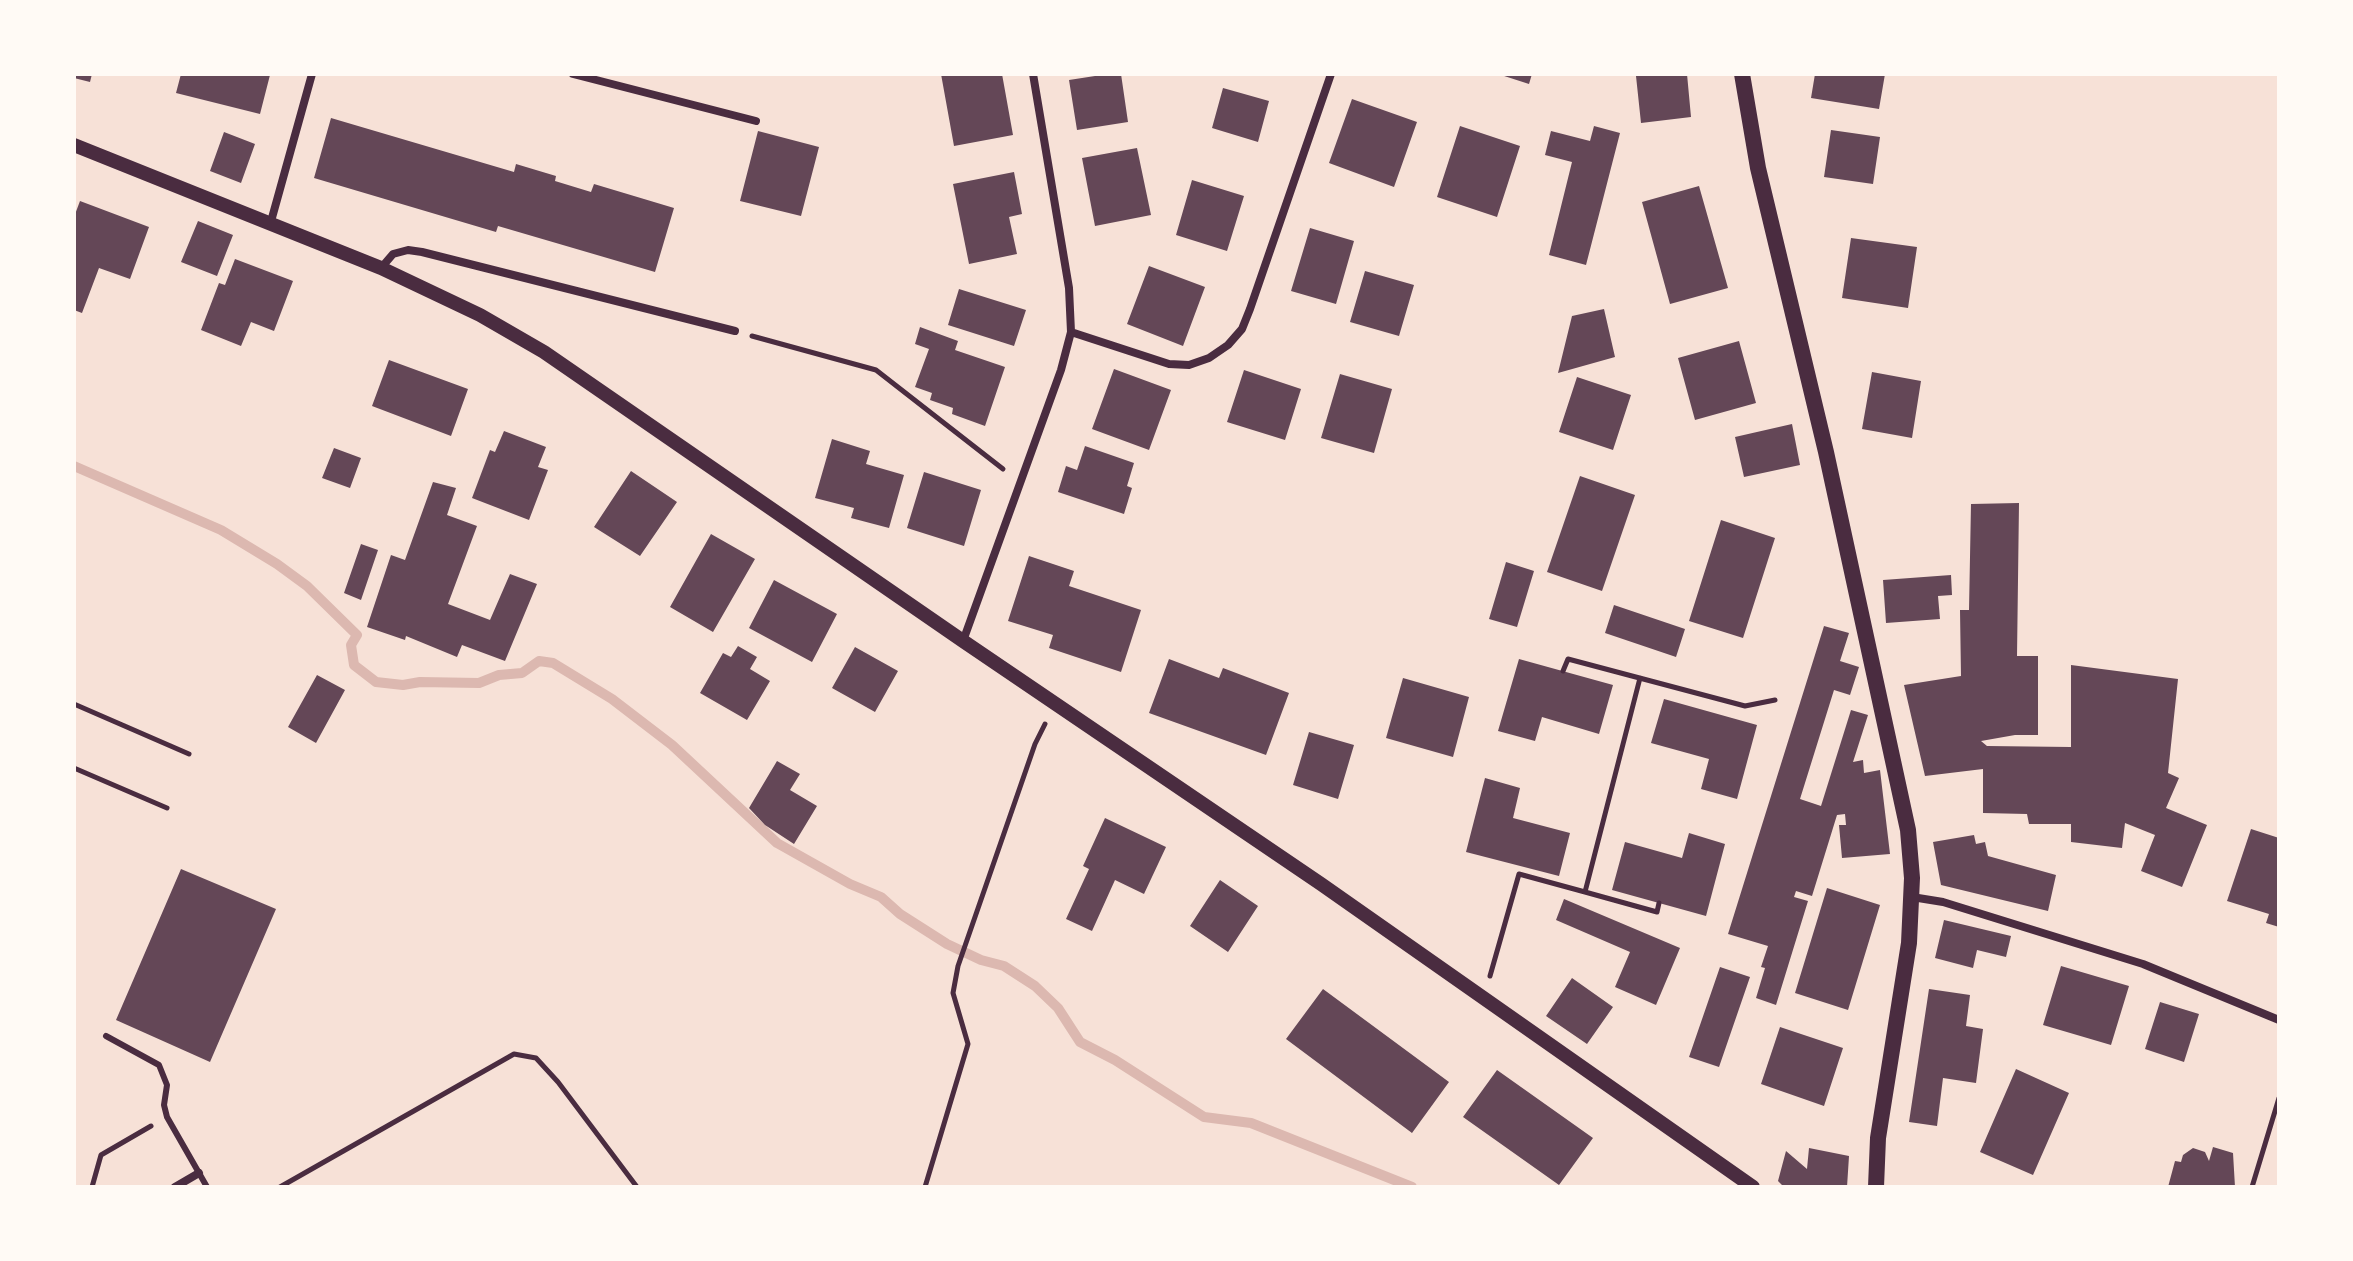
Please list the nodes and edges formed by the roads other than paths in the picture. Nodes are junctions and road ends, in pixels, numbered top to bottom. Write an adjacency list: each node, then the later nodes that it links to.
1 (312, 74): 8 (street)
2 (573, 74): 6 (street)
3 (1033, 74): 11 (street)
4 (1331, 74): 11 (street)
5 (1742, 74): 13 (main road)
6 (756, 121)
7 (74, 145): 8 (street)
8 (270, 225): 9 (street)
9 (381, 268): 10 (street); 12 (street)
10 (735, 331)
11 (1071, 332): 12 (street)
12 (963, 641): 19 (street)
13 (1912, 897): 14 (street); 20 (main road)
14 (2279, 1020)
15 (106, 1036): 16 (lane)
16 (199, 1173): 17 (street); 18 (lane)
17 (175, 1187)
18 (207, 1187)
19 (1753, 1187)
20 (1876, 1187)

